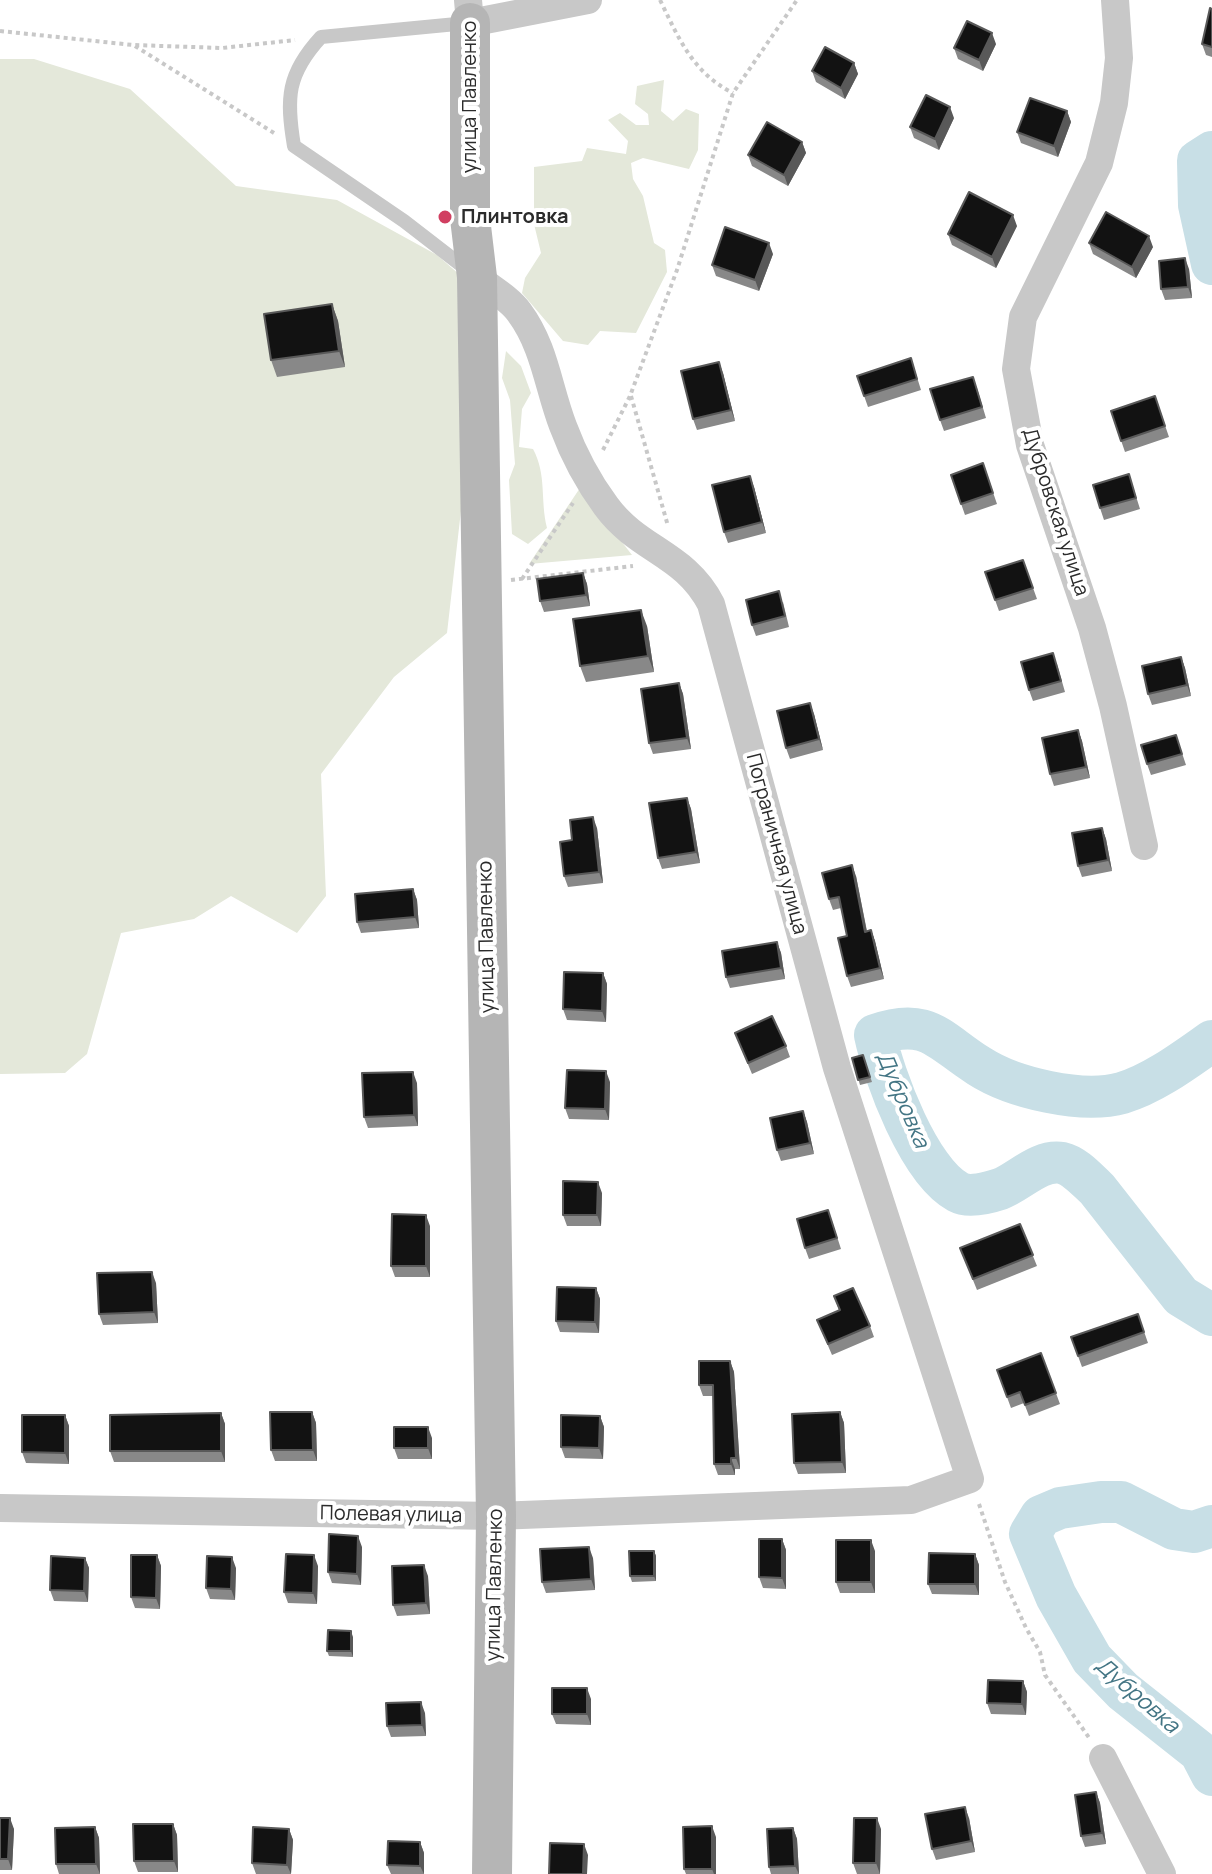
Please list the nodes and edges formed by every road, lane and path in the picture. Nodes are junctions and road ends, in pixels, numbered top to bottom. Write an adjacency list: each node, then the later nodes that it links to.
1 (588, 0): 5 (street)
2 (660, 0): 9 (path)
3 (797, 0): 9 (path)
4 (1115, 0): 17 (street, Дубровская улица)
5 (469, 11): 7 (lane); 11 (street, улица Павленко)
6 (0, 31): 8 (path)
7 (321, 37): 8 (path); 10 (lane)
8 (133, 45): 10 (path)
9 (733, 93): 12 (path)
10 (294, 146): 11 (lane)
11 (477, 277): 13 (street, Пограничная улица); 16 (street, улица Павленко)
12 (630, 396): 13 (path); 14 (path)
13 (589, 479): 14 (street, Пограничная улица); 15 (path)
14 (677, 561): 15 (path); 18 (street, Пограничная улица)
15 (522, 579): 16 (path)
16 (481, 584): 20 (street, улица Павленко)
17 (1144, 846)
18 (970, 1479): 20 (street, Полевая улица); 21 (path)
19 (0, 1508): 20 (street, Полевая улица)
20 (496, 1516): 22 (street, улица Павленко)
21 (1103, 1758): 23 (street)
22 (492, 1874)
23 (1162, 1874)

